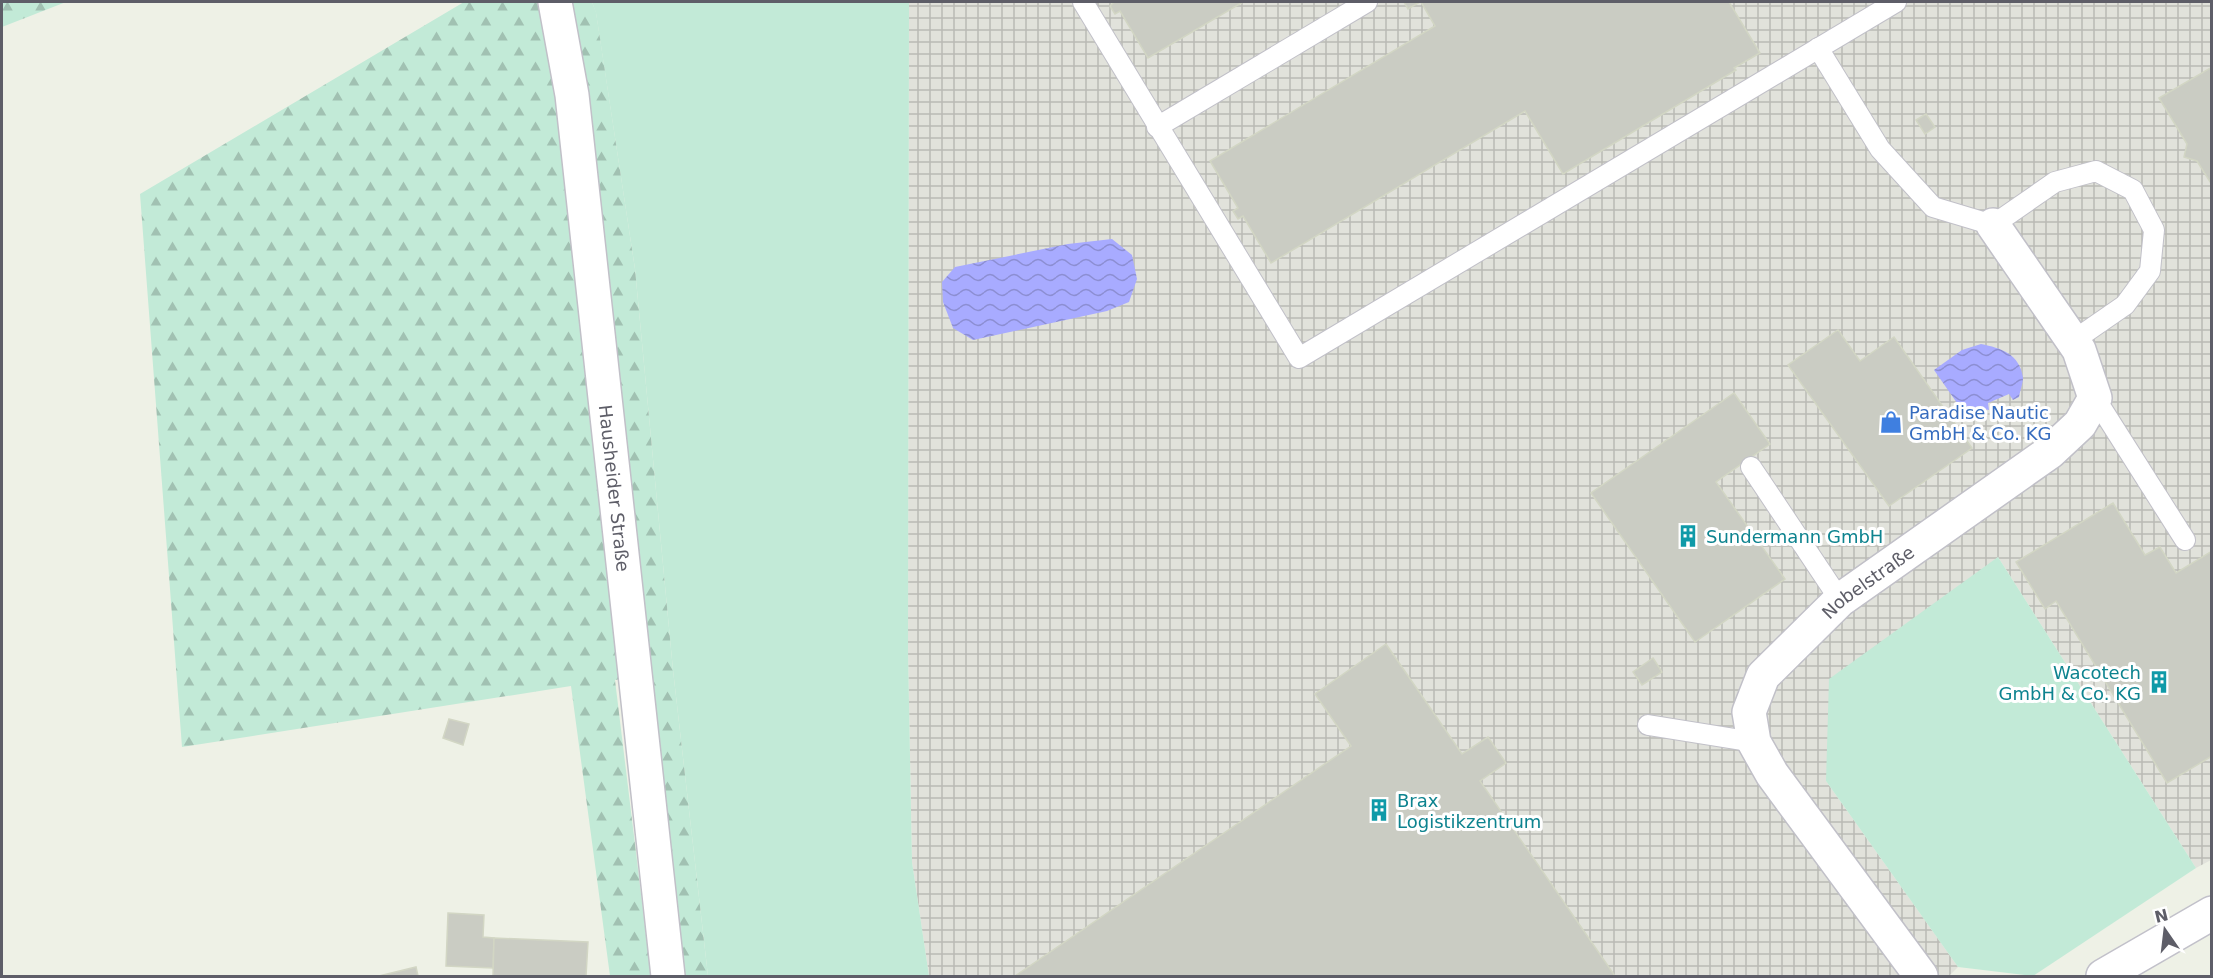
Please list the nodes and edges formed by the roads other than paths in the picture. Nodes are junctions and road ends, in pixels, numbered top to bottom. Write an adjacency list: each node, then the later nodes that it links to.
1 (555, 2): 16 (street, Hausheider Straße)
2 (1083, 2): 6 (lane)
3 (1367, 2): 6 (lane)
4 (1896, 2): 5 (lane)
5 (1818, 48): 6 (lane); 7 (lane)
6 (1157, 127)
7 (1994, 225): 8 (street); 8 (lane)
8 (2073, 341): 9 (street)
9 (2096, 398): 11 (lane); 12 (street, Nobelstraße)
10 (1751, 467): 12 (lane)
11 (2185, 540)
12 (1840, 600): 14 (street, Nobelstraße)
13 (1648, 725): 14 (lane)
14 (1754, 742): 17 (street, Nobelstraße)
15 (2211, 914): 18 (street)
16 (668, 976)
17 (1921, 976)
18 (2103, 976)

